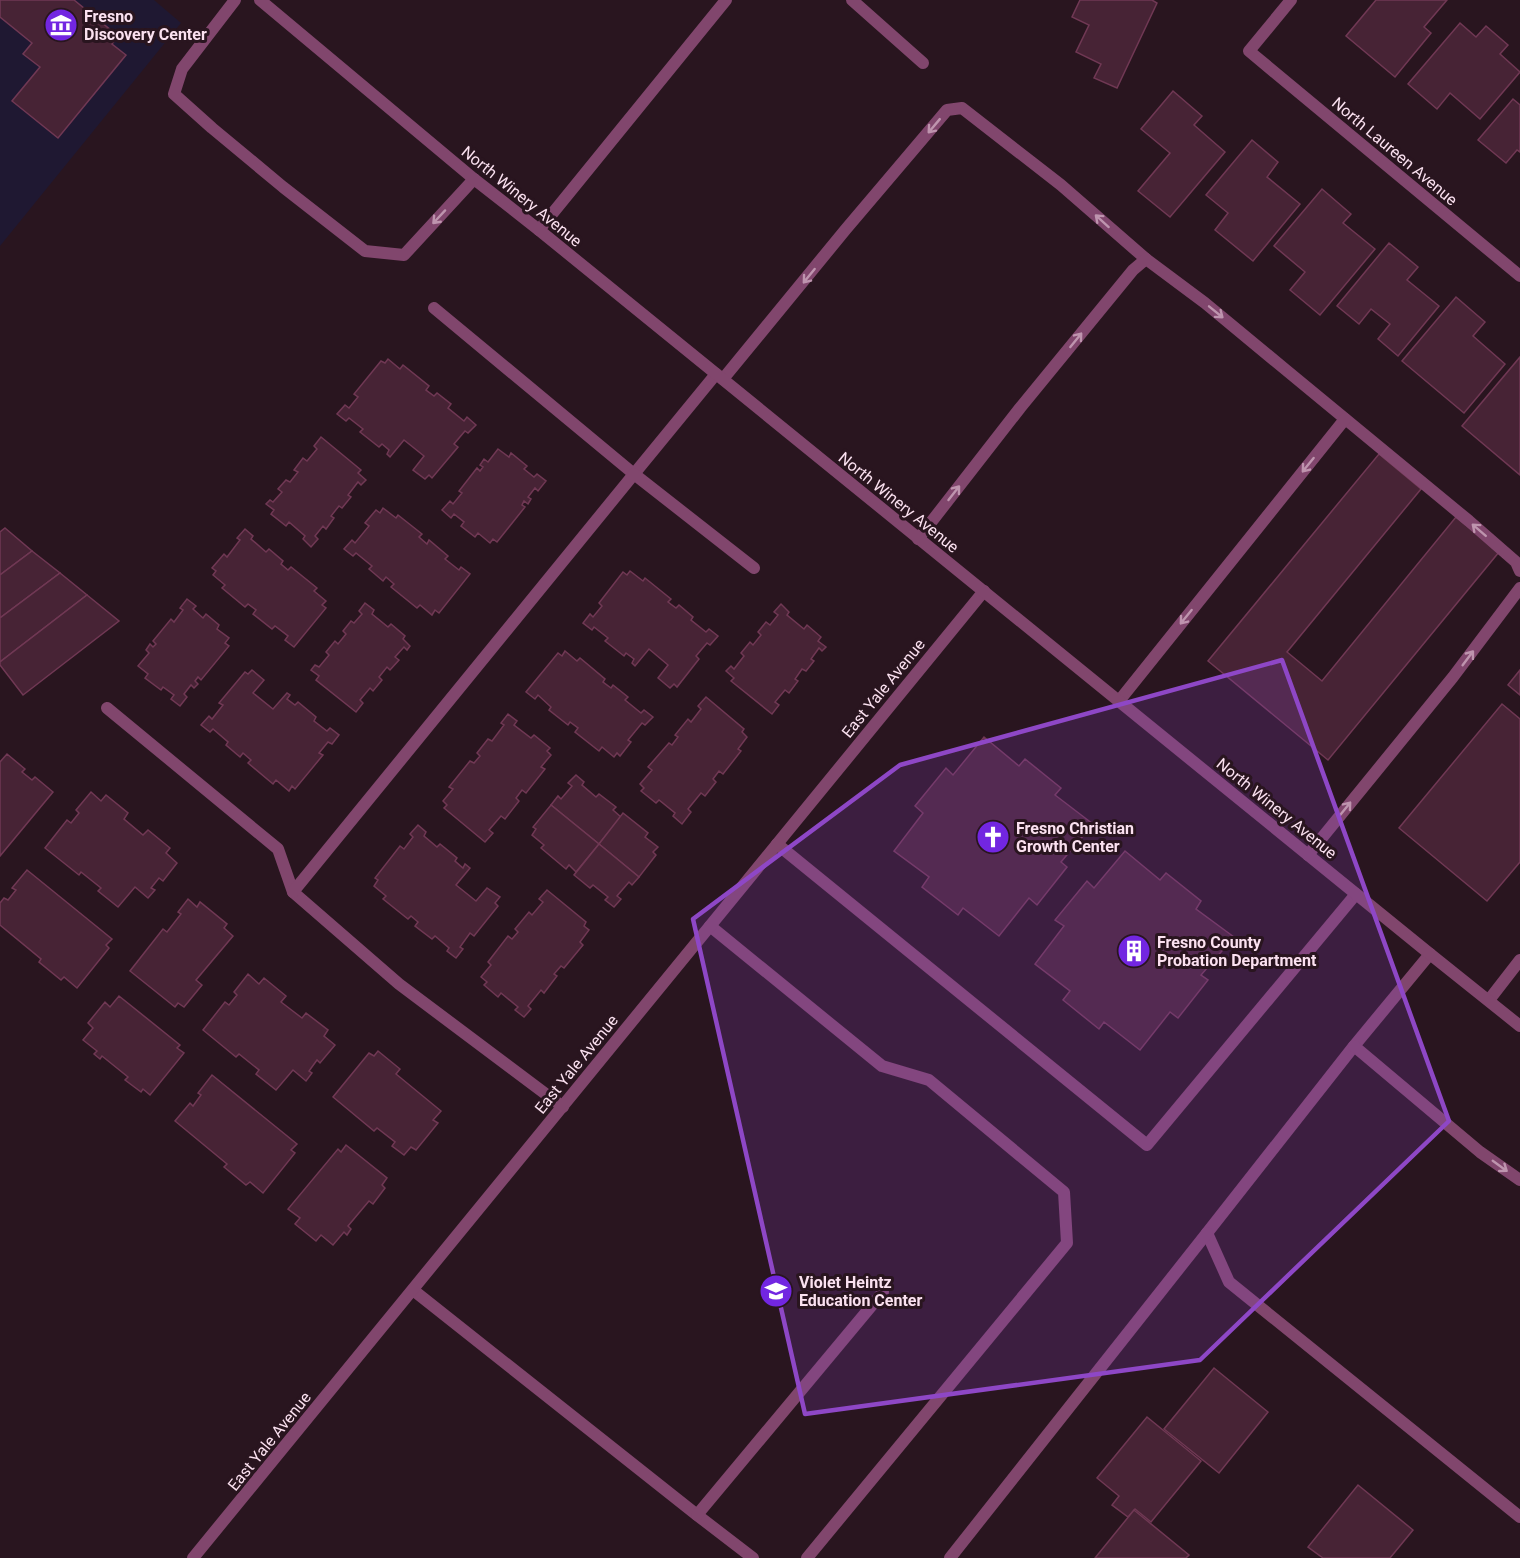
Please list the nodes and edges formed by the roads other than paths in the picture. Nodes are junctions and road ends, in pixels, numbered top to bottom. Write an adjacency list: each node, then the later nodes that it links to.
1 (235, 0): 7 (street, one-way to 1)
2 (260, 0): 7 (street, North Winery Avenue)
3 (726, 0): 8 (street)
4 (852, 0): 6 (street)
5 (1291, 0): 10 (street, North Laureen Avenue)
6 (923, 63)
7 (474, 179): 8 (street, North Winery Avenue)
8 (539, 230): 12 (street, North Winery Avenue)
9 (1146, 259): 12 (street, one-way to 12); 13 (street, one-way to 13); 15 (street, one-way to 9)
10 (1520, 276)
11 (434, 308): 14 (street)
12 (719, 377): 14 (street); 15 (street, North Winery Avenue)
13 (1345, 419): 17 (street, one-way to 13); 20 (street, one-way to 20)
14 (634, 474): 16 (street); 24 (street)
15 (918, 539): 19 (street, North Winery Avenue)
16 (754, 568)
17 (1520, 571)
18 (1520, 588): 23 (street, one-way to 18)
19 (984, 591): 20 (street, North Winery Avenue); 22 (street, East Yale Avenue)
20 (1119, 701): 23 (street, North Winery Avenue)
21 (107, 708): 24 (street)
22 (777, 844): 25 (street); 26 (street, East Yale Avenue)
23 (1308, 855): 25 (street, North Winery Avenue)
24 (293, 892): 32 (street)
25 (1356, 894): 27 (street, North Winery Avenue)
26 (710, 926): 32 (street, East Yale Avenue); 41 (street)
27 (1430, 954): 29 (street, North Winery Avenue); 31 (street)
28 (1520, 960): 29 (street)
29 (1489, 1000): 30 (street, North Winery Avenue)
30 (1520, 1026)
31 (1353, 1046): 33 (street, one-way to 33); 34 (street)
32 (563, 1107): 35 (street, East Yale Avenue)
33 (1520, 1180)
34 (1207, 1233): 38 (street); 42 (street)
35 (413, 1290): 37 (street); 39 (street, East Yale Avenue)
36 (883, 1292): 37 (street)
37 (697, 1515): 40 (street)
38 (1520, 1517)
39 (193, 1558)
40 (753, 1558)
41 (807, 1558)
42 (950, 1558)

